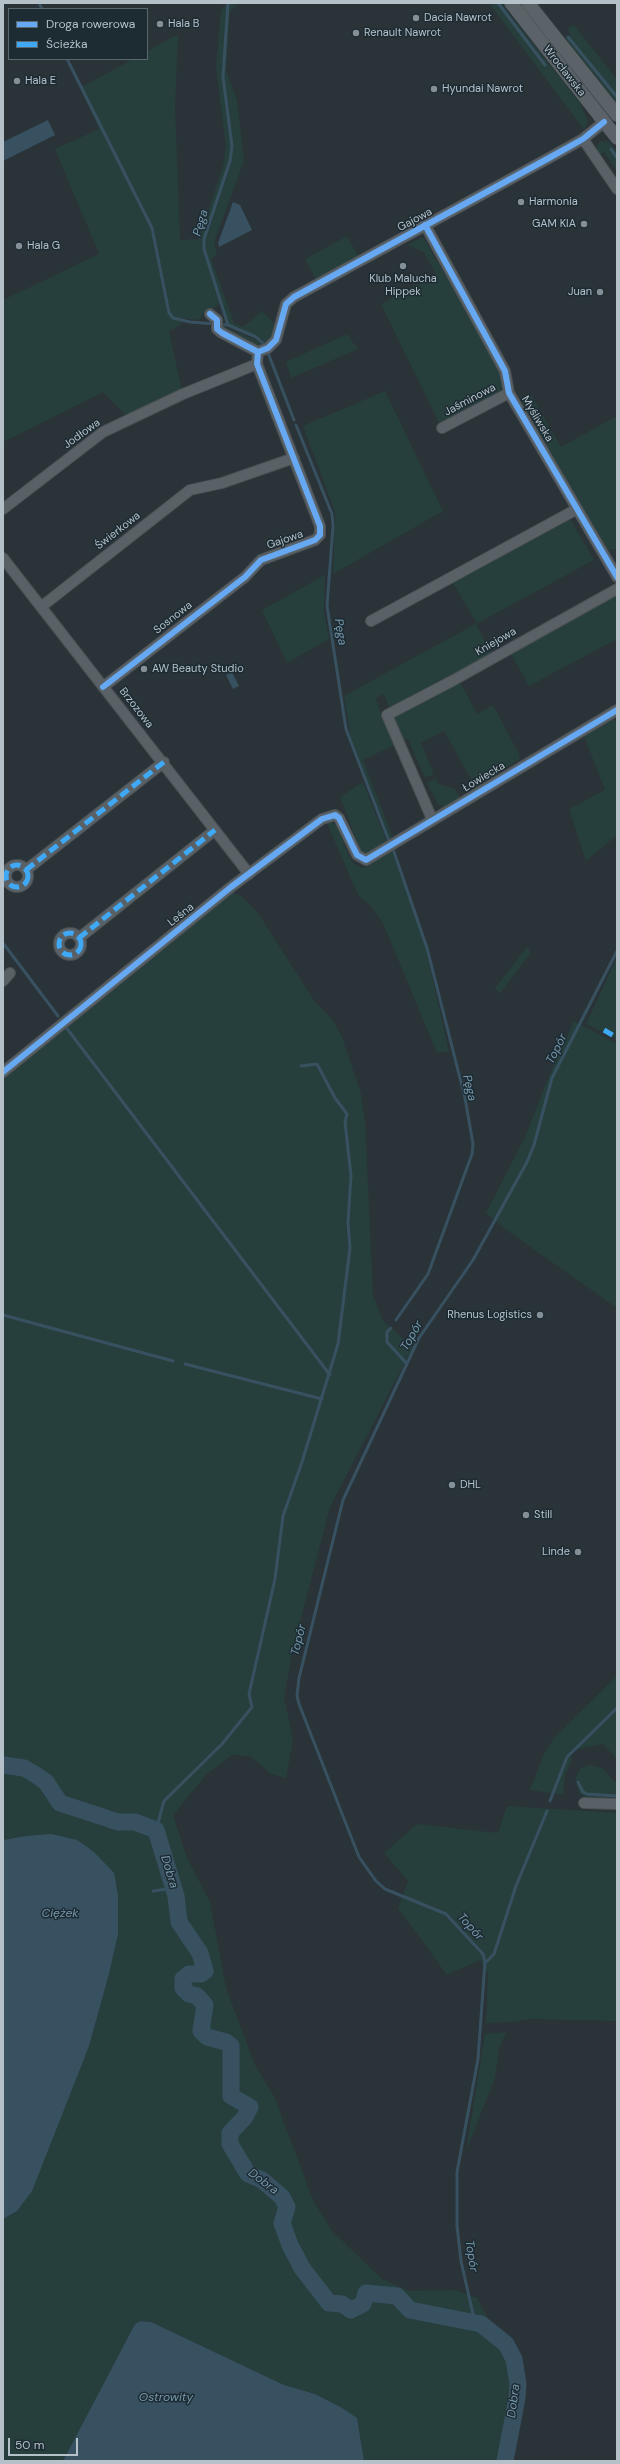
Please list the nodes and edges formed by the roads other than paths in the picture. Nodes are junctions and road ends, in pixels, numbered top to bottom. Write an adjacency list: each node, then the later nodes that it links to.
1 (511, 3): 4 (main road, Wrocławska)
2 (528, 3): 3 (main road, Wrocławska)
3 (617, 115)
4 (604, 122): 5 (main road, Wrocławska); 6 (street, Gajowa)
5 (617, 138)
6 (582, 139): 7 (street); 8 (street, Gajowa)
7 (617, 189)
8 (425, 225): 10 (street, Gajowa); 12 (street, Myśliwska)
9 (215, 321): 10 (street)
10 (263, 350): 11 (street, Gajowa)
11 (257, 364): 14 (street, Gajowa); 15 (street, Jodłowa)
12 (509, 393): 13 (street, Jaśminowa); 16 (street, Myśliwska)
13 (442, 428)
14 (294, 458): 18 (street, Gajowa); 21 (street, Świerkowa)
15 (3, 509)
16 (577, 509): 19 (street, Myśliwska); 22 (street)
17 (3, 558): 21 (street, Brzozowa)
18 (254, 565): 23 (street, Sosnowa)
19 (617, 577)
20 (617, 590): 26 (street, Kniejowa)
21 (41, 607): 23 (street, Brzozowa)
22 (371, 621)
23 (103, 686): 25 (street, Brzozowa)
24 (617, 710): 26 (street, Łowiecka)
25 (164, 762): 27 (street, Brzozowa); 29 (street)
26 (432, 819): 28 (street, Łowiecka)
27 (215, 830): 30 (street, Brzozowa); 31 (street)
28 (362, 860): 30 (street, Leśna)
29 (26, 870)
30 (249, 874): 34 (street, Leśna)
31 (79, 938)
32 (10, 973): 33 (street)
33 (3, 981)
34 (3, 1072)
35 (584, 1804): 36 (street)
36 (617, 1804)

